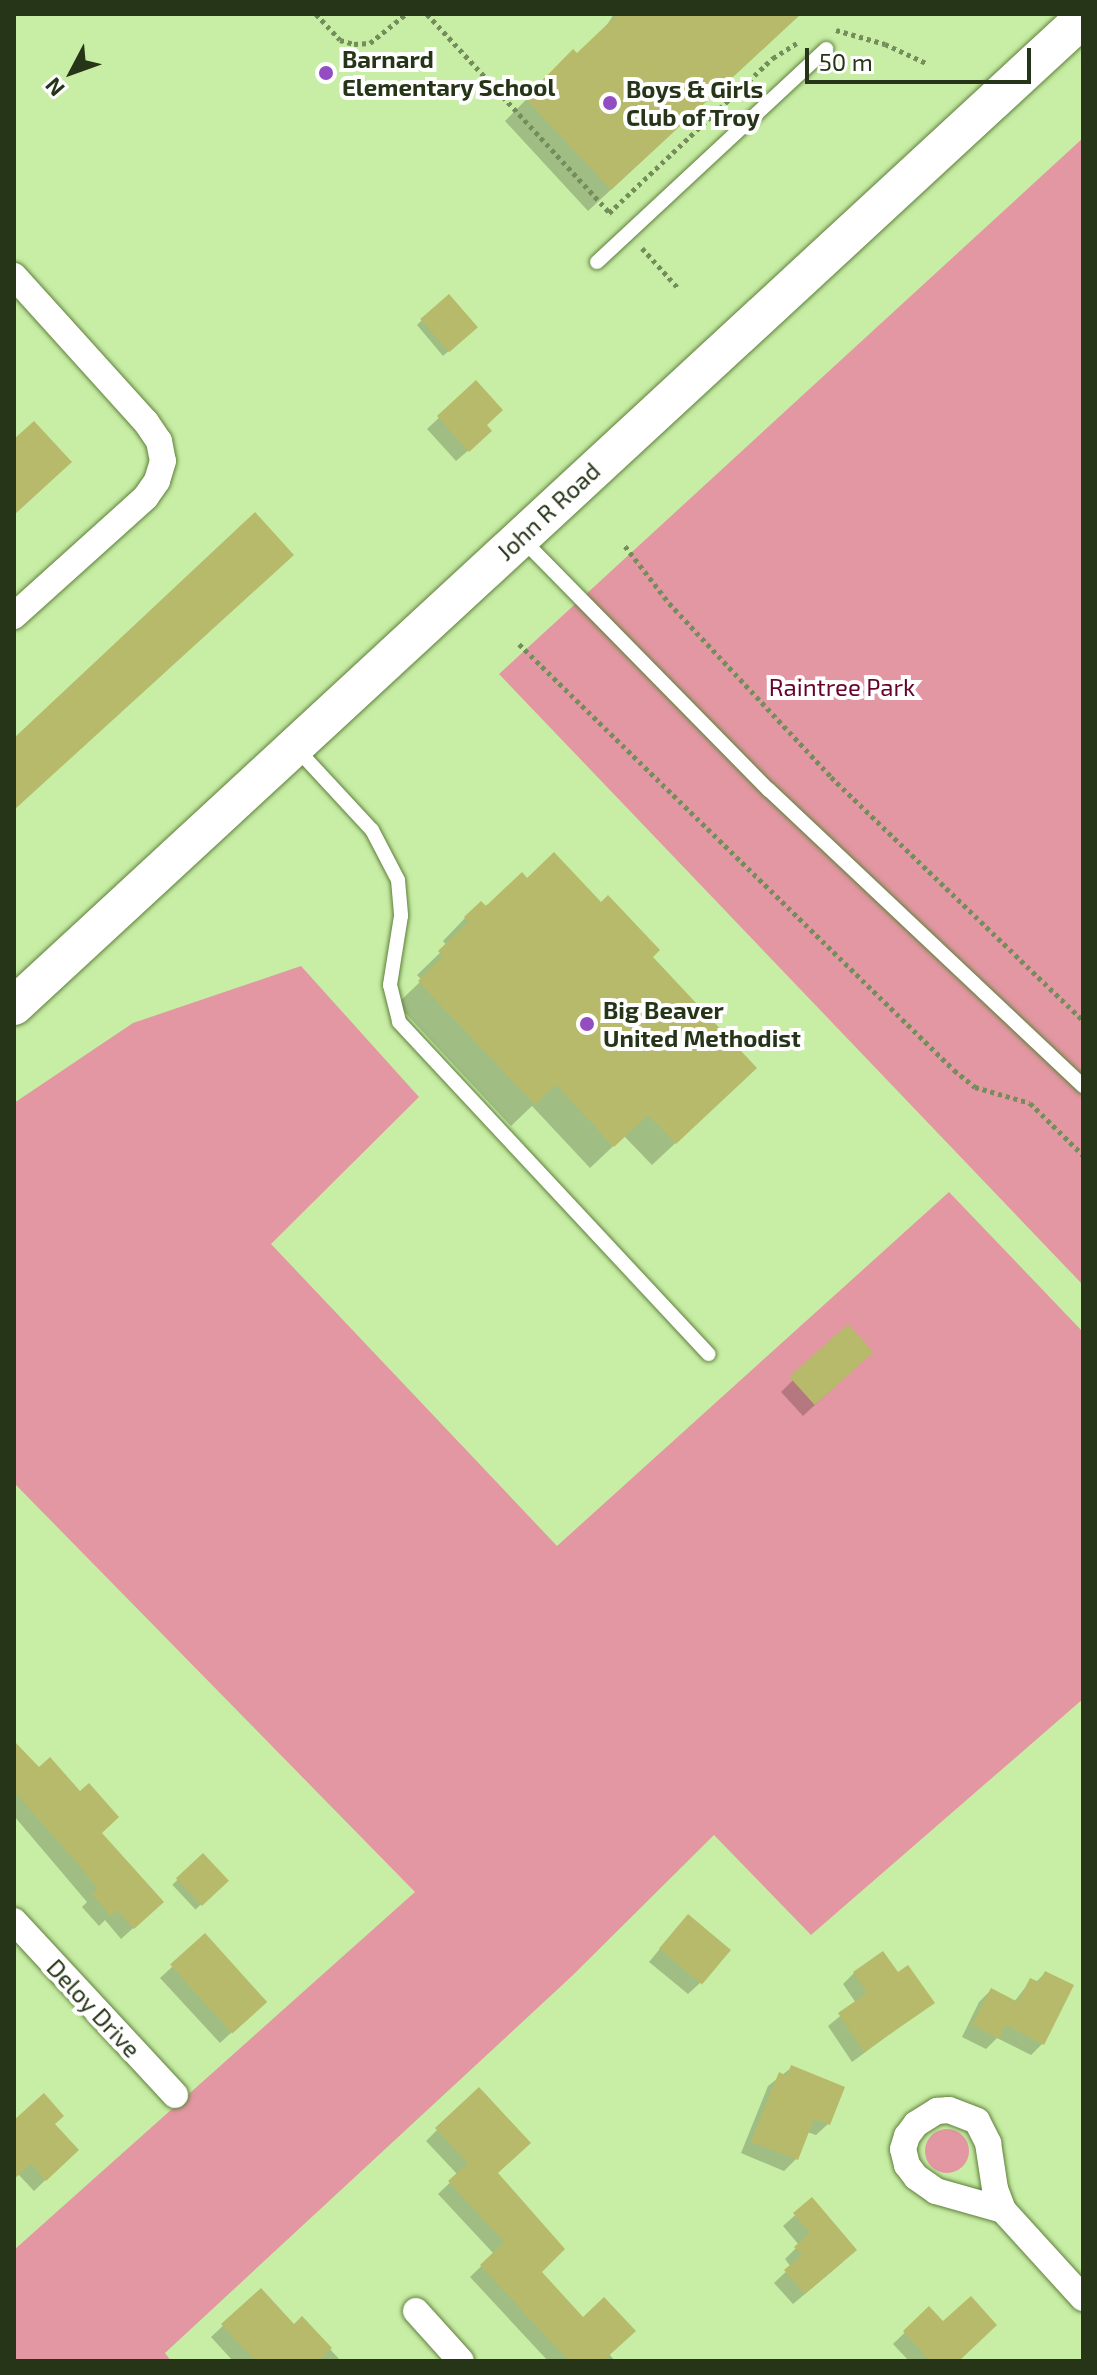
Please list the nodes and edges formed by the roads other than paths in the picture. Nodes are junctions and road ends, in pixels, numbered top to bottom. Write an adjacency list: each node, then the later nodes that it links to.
1 (1083, 18): 5 (main road, John R Road)
2 (826, 49): 3 (lane)
3 (597, 262)
4 (14, 276): 6 (street)
5 (520, 537): 7 (main road, John R Road); 9 (lane)
6 (14, 616)
7 (294, 745): 8 (main road, John R Road); 10 (lane)
8 (14, 1006)
9 (1083, 1086)
10 (709, 1354)
11 (14, 1921): 12 (street, Deloy Drive)
12 (175, 2095)
13 (1003, 2210): 14 (street)
14 (1083, 2298)
15 (416, 2311): 16 (street)
16 (461, 2361)

